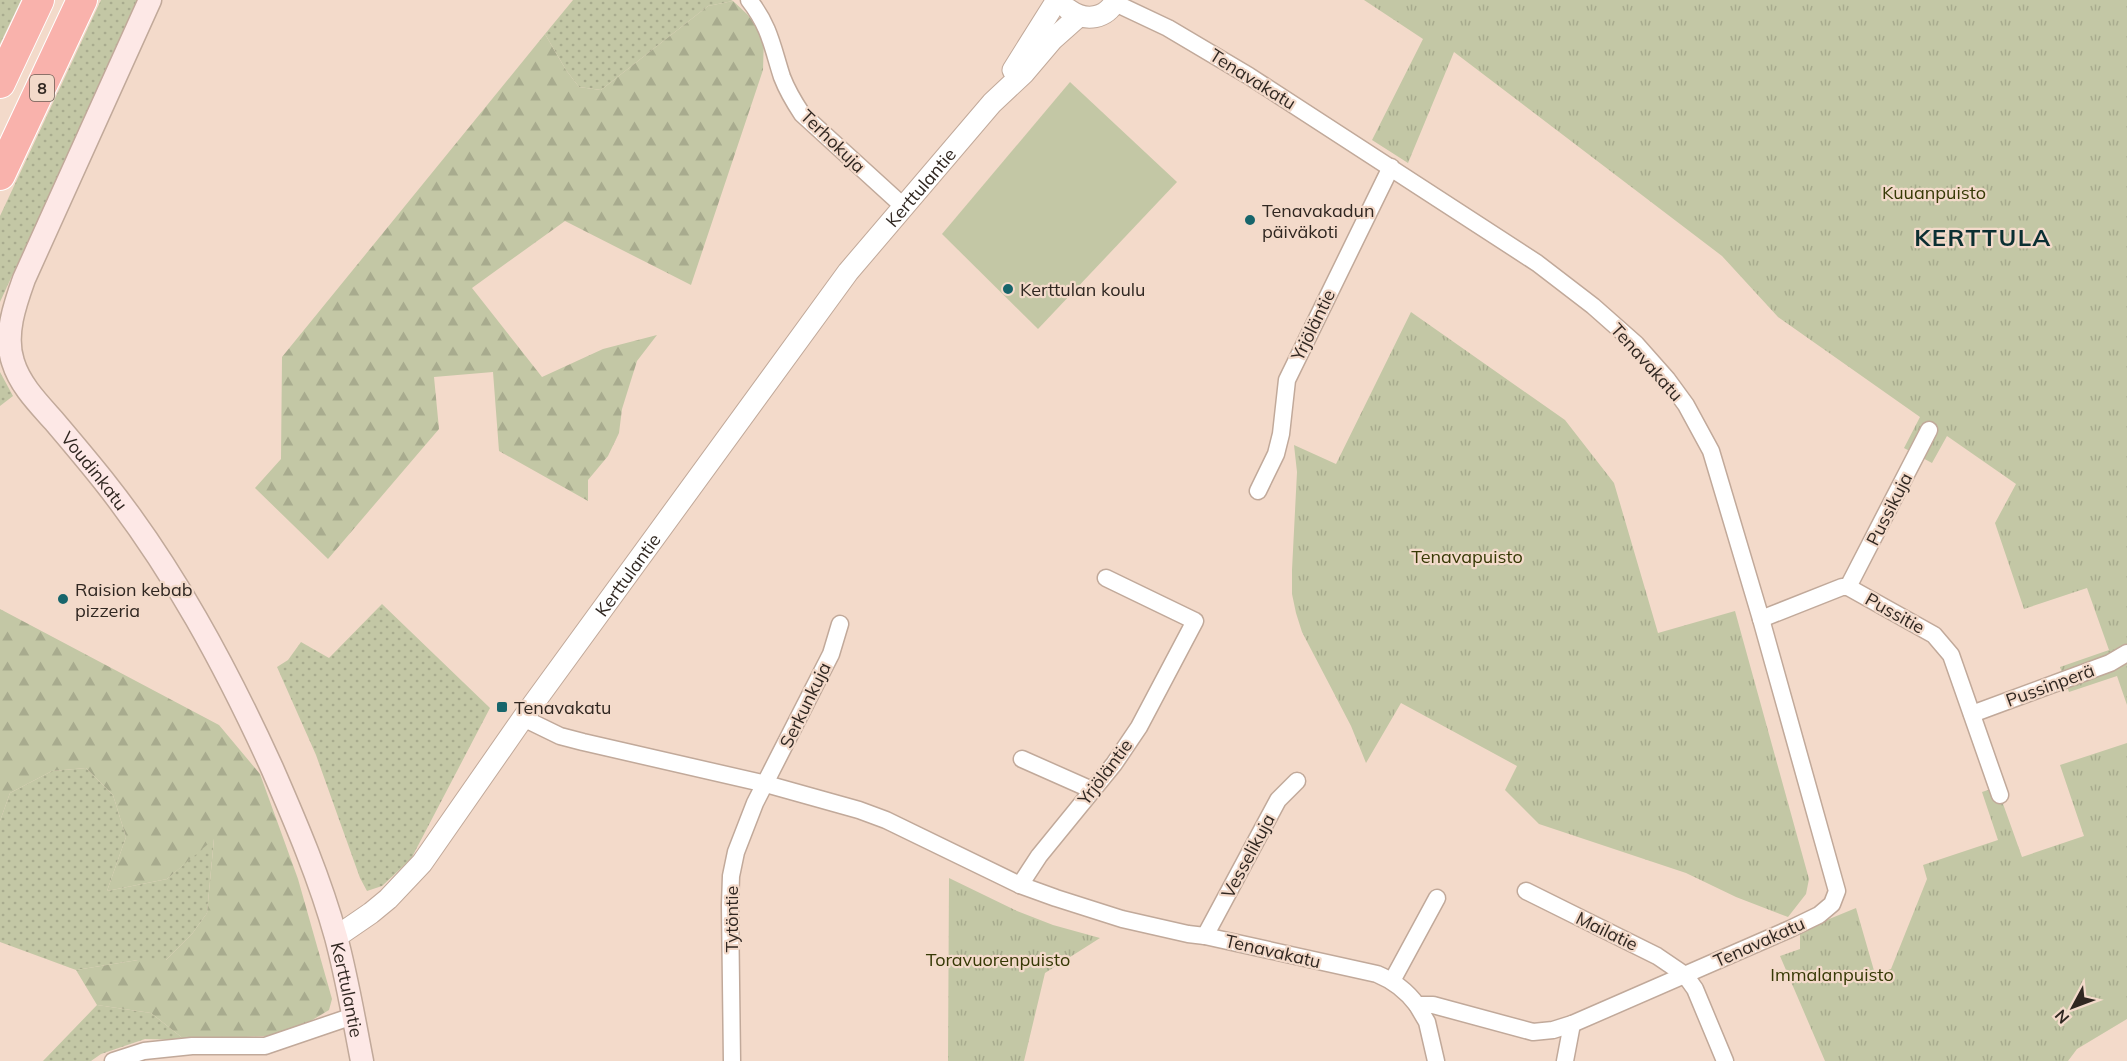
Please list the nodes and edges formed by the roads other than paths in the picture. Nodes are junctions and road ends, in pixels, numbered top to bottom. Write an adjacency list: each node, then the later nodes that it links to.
1 (39, 0): 8 (highway, 8)
2 (82, 0): 11 (highway, 8)
3 (150, 0): 31 (main road, Voudinkatu)
4 (749, 0): 12 (street, Terhokuja)
5 (1059, 0): 7 (street); 9 (street, Kerttulantie)
6 (1115, 1): 7 (street); 10 (street, Tenavakatu)
7 (1079, 16): 9 (street, Kerttulantie)
8 (0, 83)
9 (992, 103): 12 (street, Kerttulantie)
10 (1391, 167): 14 (street, Yrjöläntie); 17 (street, Tenavakatu)
11 (0, 175)
12 (903, 206): 21 (street, Kerttulantie)
13 (1929, 430): 16 (street, Pussikuja)
14 (1258, 491)
15 (1106, 578): 25 (street, Yrjöläntie)
16 (1848, 587): 17 (street, Pussitie); 20 (street, Pussitie)
17 (1761, 619): 32 (street, Tenavakatu)
18 (840, 624): 24 (street, Serkunkuja)
19 (2127, 653): 20 (street, Pussinperä)
20 (1972, 714): 26 (street, Pussitie)
21 (524, 718): 24 (street, Tenavakatu); 31 (street, Kerttulantie)
22 (1022, 759): 25 (street)
23 (1297, 782): 30 (street, Vesselikuja)
24 (766, 784): 27 (street, Tenavakatu); 39 (street, Tytöntie)
25 (1092, 790): 27 (street, Yrjöläntie)
26 (2000, 795)
27 (1020, 885): 30 (street, Tenavakatu)
28 (1526, 891): 32 (street, Mailatie)
29 (1437, 898): 33 (street)
30 (1205, 936): 33 (street, Tenavakatu)
31 (336, 937): 35 (main road, Kerttulantie)
32 (1685, 975): 36 (street, Tenavakatu); 42 (street)
33 (1392, 981): 34 (street, Tenavakatu)
34 (1417, 1005): 36 (street, Tenavakatu); 40 (street)
35 (353, 1016): 37 (street); 38 (main road, Kerttulantie)
36 (1572, 1024): 41 (street)
37 (113, 1061)
38 (362, 1061)
39 (732, 1061)
40 (1436, 1061)
41 (1565, 1061)
42 (1725, 1061)

